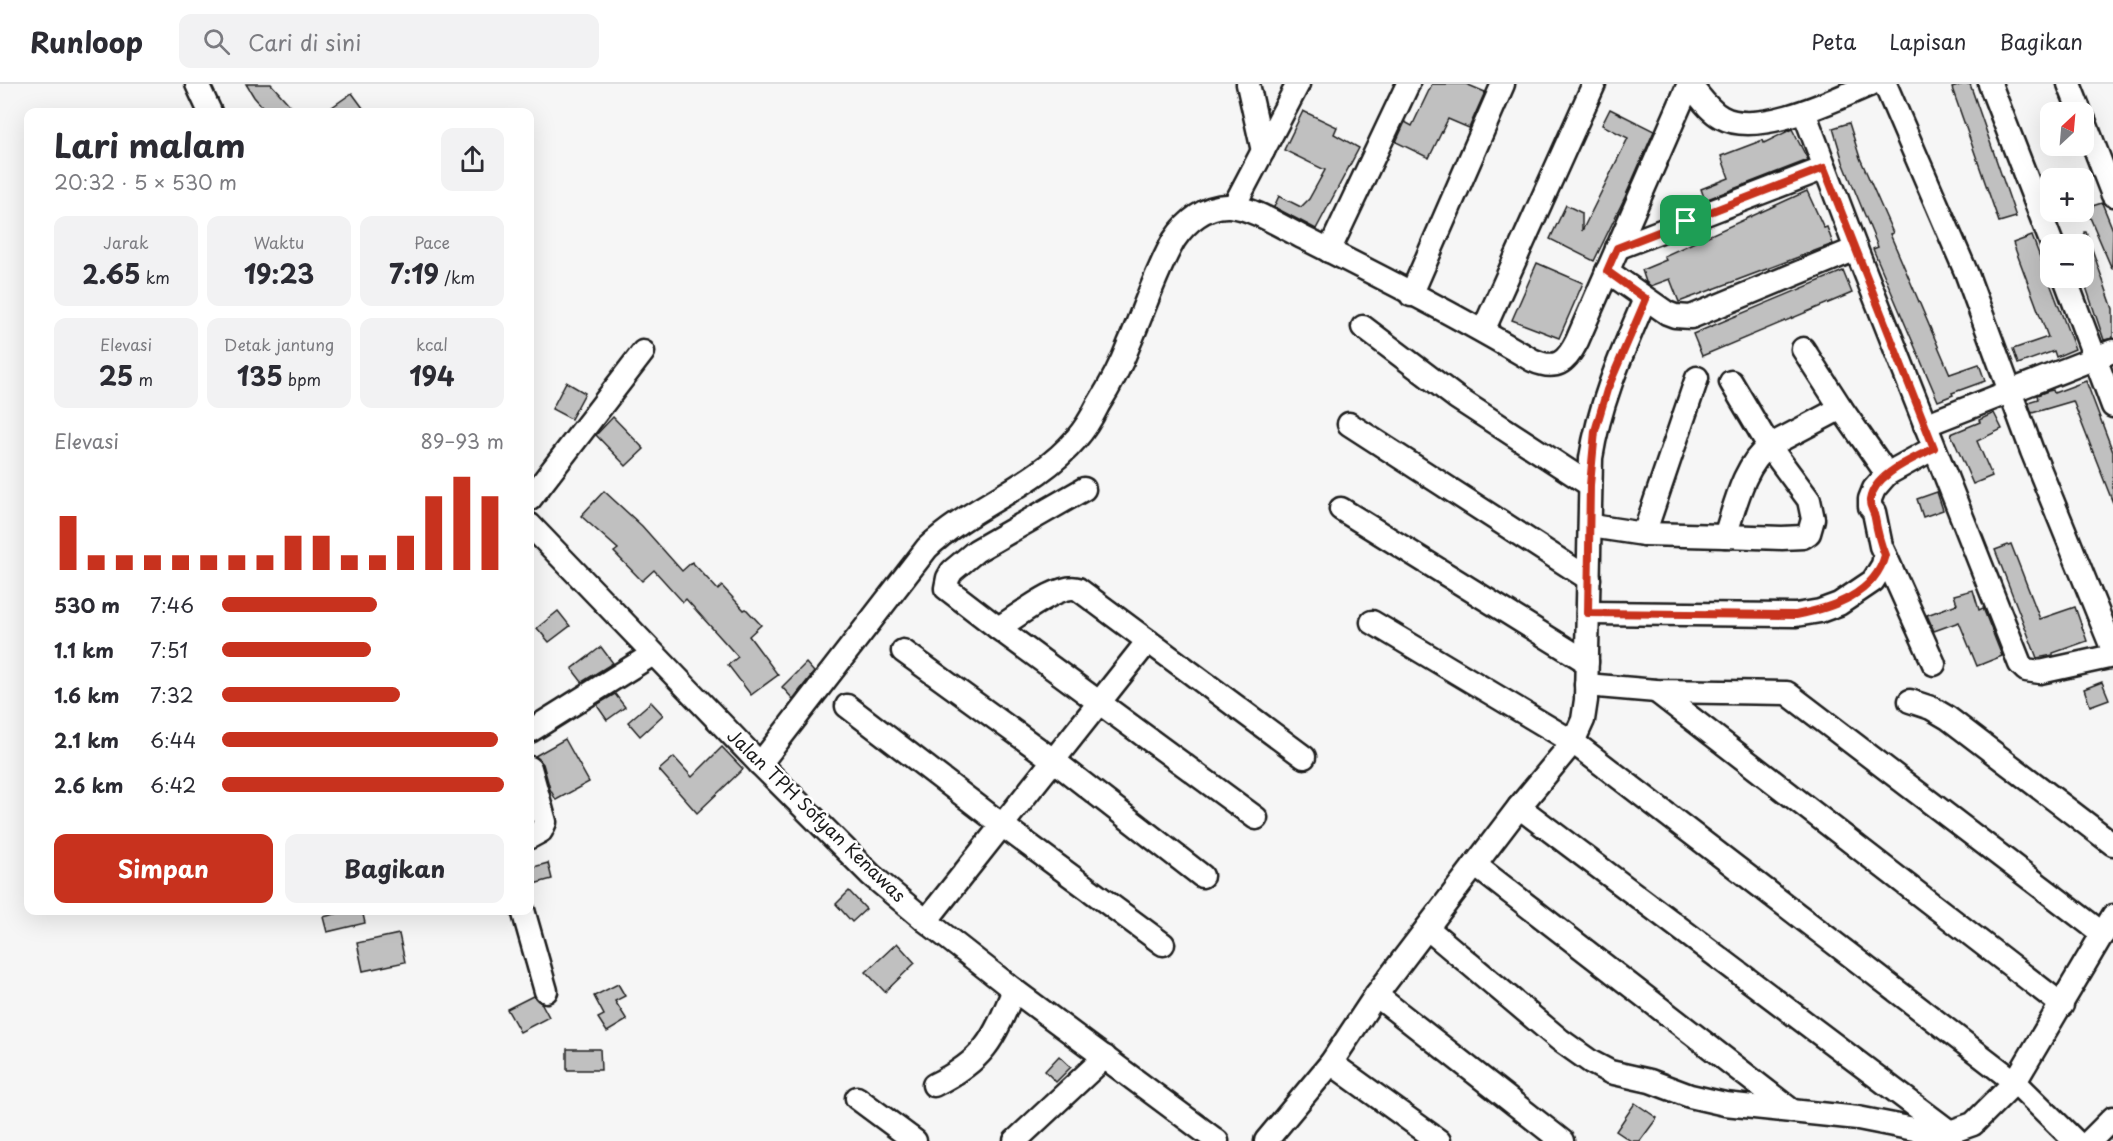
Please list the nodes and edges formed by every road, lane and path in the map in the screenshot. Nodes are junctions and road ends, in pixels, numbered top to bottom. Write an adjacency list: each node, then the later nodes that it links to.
1 (197, 84): 13 (street)
2 (1248, 84): 16 (street)
3 (1298, 84): 16 (street)
4 (1408, 84): 23 (street)
5 (1503, 84): 26 (street)
6 (1594, 84): 29 (street)
7 (1689, 84): 14 (street); 21 (street)
8 (1871, 84): 14 (street)
9 (1885, 84): 35 (street)
10 (1990, 84): 20 (street)
11 (2069, 84): 12 (street)
12 (2076, 102)
13 (208, 108)
14 (1804, 112): 17 (street)
15 (2094, 146): 18 (street)
16 (1263, 151): 19 (street)
17 (1824, 168): 21 (street); 22 (street)
18 (2113, 195)
19 (1234, 206): 23 (street); 72 (street)
20 (2048, 234)
21 (1617, 248): 24 (street)
22 (1856, 249): 27 (street); 39 (street)
23 (1329, 251): 26 (street)
24 (1607, 271): 27 (street); 29 (street)
25 (2070, 288): 32 (street)
26 (1411, 295): 29 (street)
27 (1646, 299): 43 (street)
28 (1363, 327): 43 (street)
29 (1483, 331)
30 (1803, 349): 37 (street)
31 (643, 352): 45 (street)
32 (2104, 355): 35 (street); 36 (street)
33 (1697, 378): 49 (street)
34 (1731, 382): 40 (street)
35 (2010, 391): 39 (street); 57 (street)
36 (2113, 406)
37 (1841, 408): 40 (street); 42 (street)
38 (1349, 423): 52 (street)
39 (1925, 424): 41 (street)
40 (1769, 446): 50 (street); 50 (street)
41 (1934, 448): 42 (street); 60 (street)
42 (1887, 474): 51 (street)
43 (1590, 485): 47 (street)
44 (1084, 489): 55 (street)
45 (534, 494)
46 (1341, 509): 61 (street)
47 (1590, 526): 49 (street); 52 (street)
48 (534, 529): 59 (street, Jalan TPH Sofyan Kenawas)
49 (1644, 534): 50 (street)
50 (1725, 536)
51 (1885, 555): 53 (street); 62 (street)
52 (1589, 579): 53 (street)
53 (1588, 613): 61 (street)
54 (1372, 622): 69 (street)
55 (998, 628): 56 (street); 65 (street)
56 (1148, 641): 65 (street); 70 (street)
57 (2113, 650)
58 (903, 651): 71 (street)
59 (653, 654): 68 (street); 72 (street, Jalan TPH Sofyan Kenawas)
60 (2113, 656)
61 (1587, 662): 63 (street)
62 (1934, 664)
63 (1586, 685): 64 (street); 69 (street)
64 (1656, 691): 83 (street); 89 (street)
65 (1099, 701): 71 (street); 75 (street)
66 (1910, 701): 78 (street)
67 (847, 706): 76 (street)
68 (534, 728)
69 (1573, 742): 74 (street); 92 (street)
70 (1304, 757)
71 (1053, 760): 76 (street); 80 (street)
72 (760, 764): 82 (street, Jalan TPH Sofyan Kenawas)
73 (534, 782): 77 (street)
74 (1519, 807): 79 (street); 97 (street)
75 (1256, 818)
76 (1002, 825): 82 (street); 85 (street)
77 (534, 835)
78 (2113, 844)
79 (1475, 865): 84 (street); 95 (street)
80 (1202, 876)
81 (524, 915): 87 (street)
82 (926, 921): 86 (street, Jalan TPH Sofyan Kenawas)
83 (2108, 925): 89 (street)
84 (1427, 928): 88 (street); 95 (street)
85 (1163, 944)
86 (1014, 990): 90 (street, Jalan TPH Sofyan Kenawas); 93 (street)
87 (546, 991)
88 (1376, 994): 91 (street); 103 (street)
89 (2062, 1005): 92 (street)
90 (1105, 1057): 99 (street); 100 (street, Jalan TPH Sofyan Kenawas)
91 (1331, 1063): 101 (street); 102 (street)
92 (2015, 1082): 97 (street); 104 (street)
93 (934, 1085)
94 (857, 1098): 98 (street)
95 (1791, 1110): 97 (street)
96 (2113, 1118): 105 (street)
97 (1950, 1132)
98 (915, 1141)
99 (1015, 1141)
100 (1217, 1141)
101 (1266, 1141)
102 (1439, 1141)
103 (1562, 1141)
104 (2074, 1141)
105 (2090, 1141)

